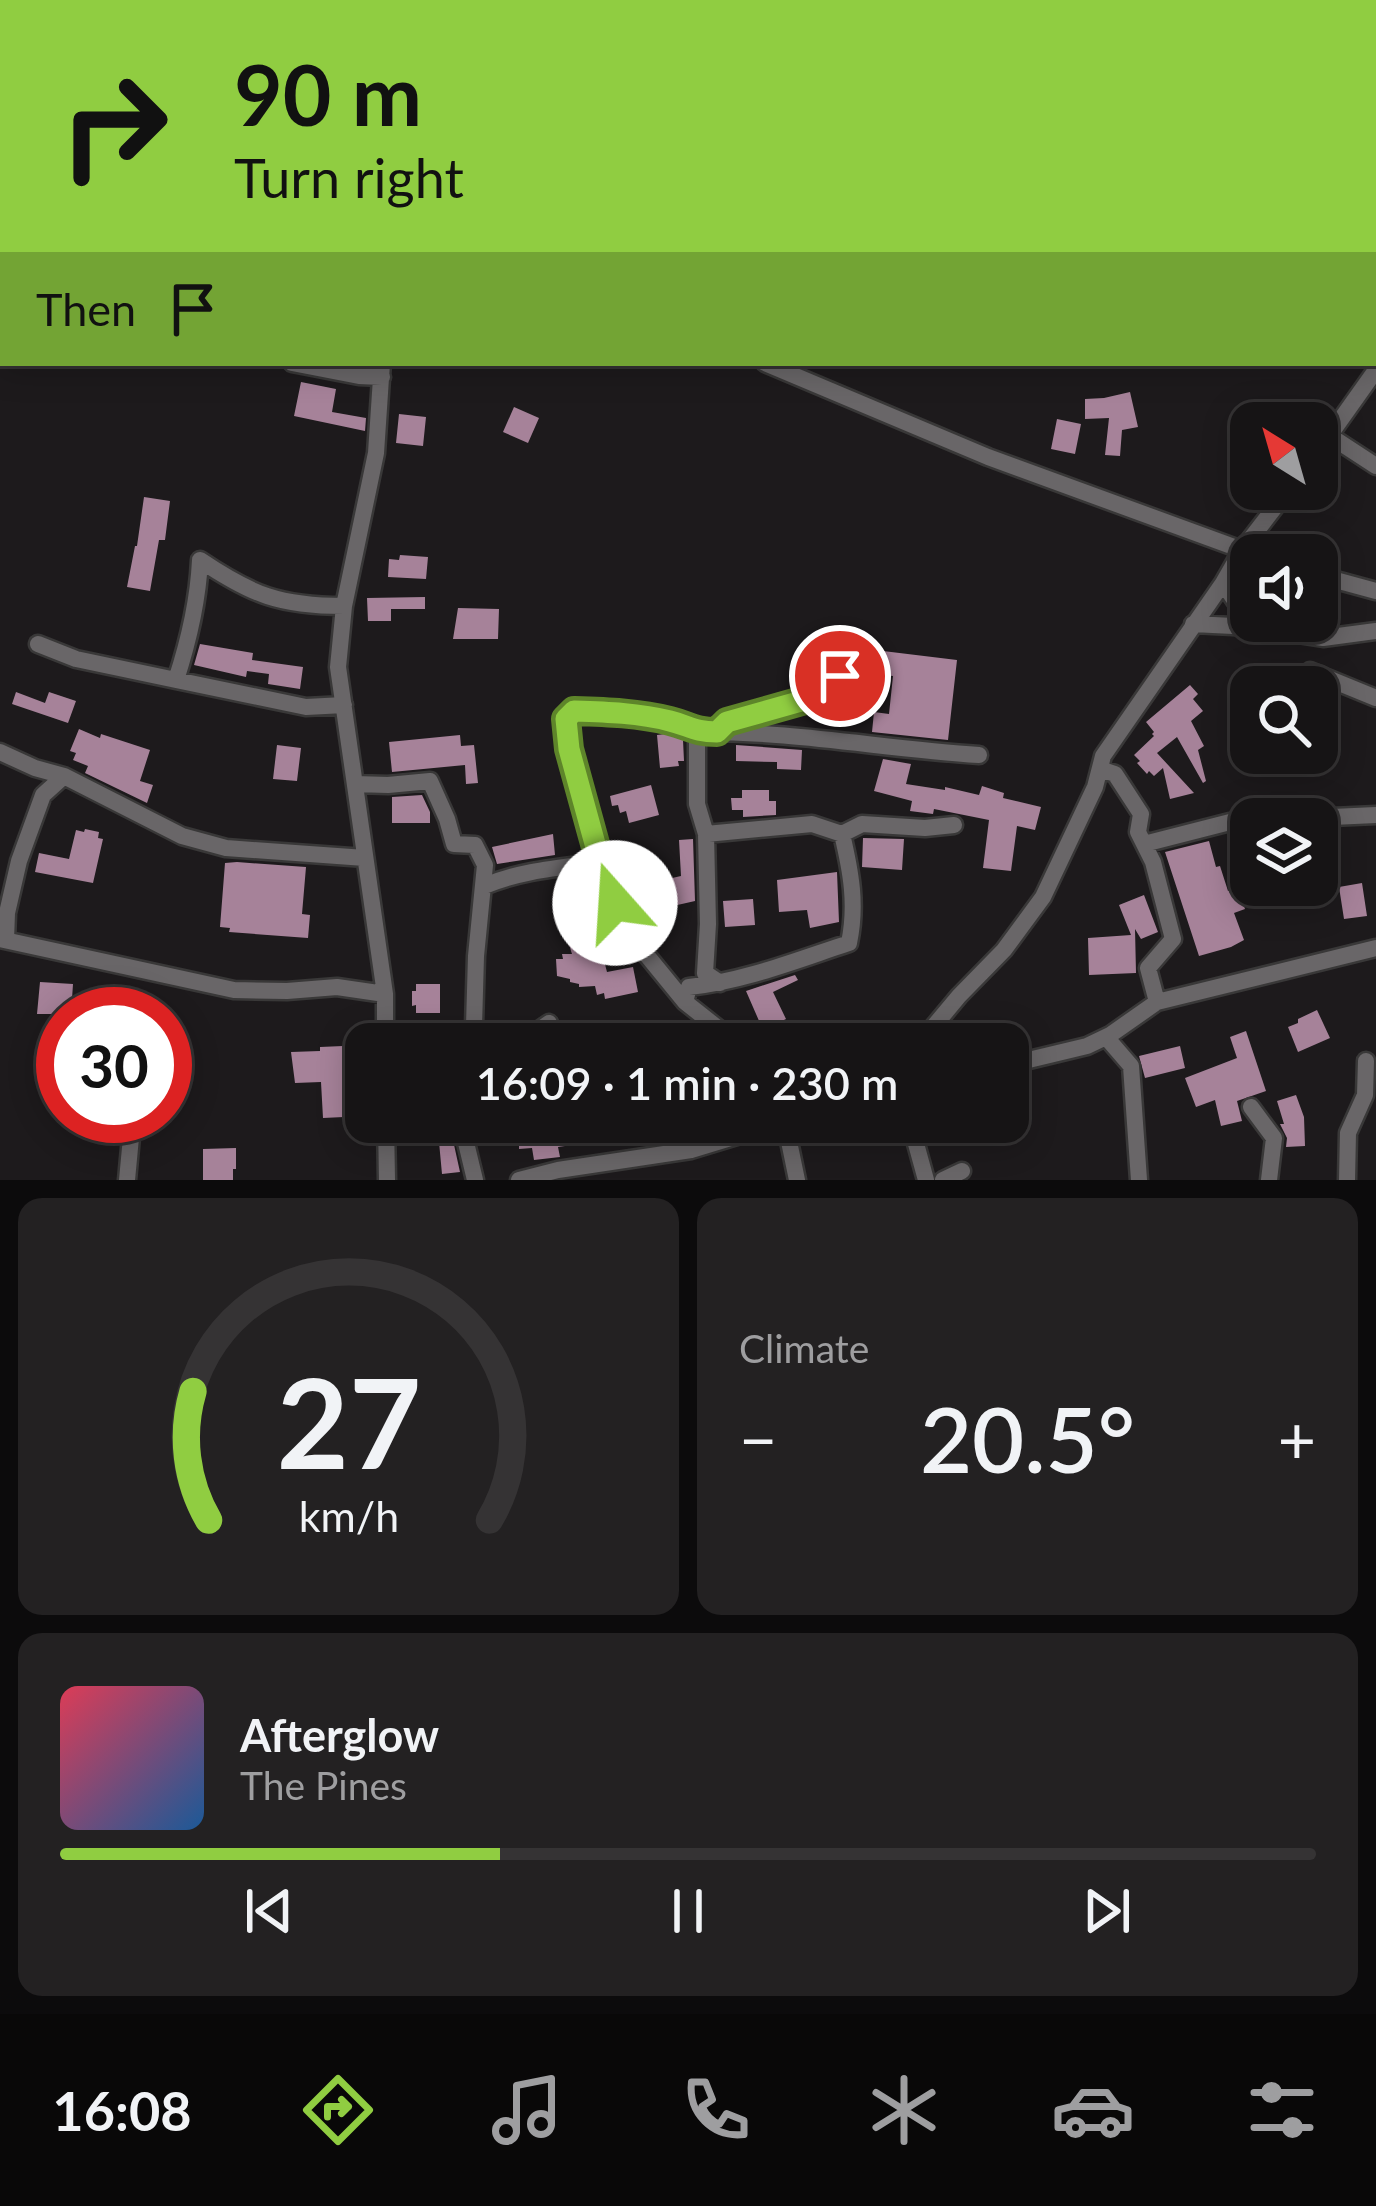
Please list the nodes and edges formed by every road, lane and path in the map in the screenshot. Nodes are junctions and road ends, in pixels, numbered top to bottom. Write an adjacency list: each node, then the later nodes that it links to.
1 (307, 366): 3 (street)
2 (772, 366): 8 (street)
3 (382, 370): 16 (street)
4 (1376, 370): 5 (street)
5 (1338, 425)
6 (1338, 441): 7 (street)
7 (1376, 466)
8 (1230, 545)
9 (1230, 575): 11 (street)
10 (1338, 581): 13 (street)
11 (1223, 583): 14 (street); 17 (street)
12 (239, 586): 15 (street); 15 (street); 16 (street)
13 (1376, 591)
14 (1230, 593)
15 (198, 598): 23 (street)
16 (344, 606): 26 (street)
17 (1193, 624): 18 (street); 30 (street)
18 (1230, 626)
19 (1376, 631): 20 (street)
20 (1338, 636)
21 (38, 644): 23 (street)
22 (840, 676): 27 (street)
23 (176, 680): 26 (street)
24 (1338, 682): 25 (street)
25 (1376, 698)
26 (344, 705): 32 (street)
27 (707, 732): 29 (street); 37 (street); 41 (street)
28 (0, 752): 31 (street)
29 (979, 755)
30 (1100, 769): 39 (street); 52 (street)
31 (64, 776): 40 (street); 43 (street)
32 (355, 784): 40 (street); 42 (street)
33 (1376, 815): 34 (street)
34 (1338, 817)
35 (1230, 822): 39 (street)
36 (954, 825): 38 (street)
37 (706, 834): 38 (street); 45 (street)
38 (842, 834): 45 (street)
39 (1144, 844): 48 (street)
40 (365, 858): 46 (street)
41 (594, 863): 42 (street); 47 (street)
42 (484, 886): 50 (street)
43 (3, 939): 46 (street)
44 (1376, 948): 48 (street)
45 (720, 983): 47 (street)
46 (385, 994): 49 (street)
47 (685, 1002): 51 (street)
48 (1157, 1002): 53 (street)
49 (385, 1023)
50 (474, 1023)
51 (712, 1023)
52 (937, 1023)
53 (1106, 1036): 54 (street); 72 (street)
54 (1029, 1060)
55 (1366, 1061): 74 (street)
56 (1251, 1107): 73 (street)
57 (131, 1143): 65 (street)
58 (386, 1143): 66 (street)
59 (465, 1143): 67 (street)
60 (714, 1143): 64 (street)
61 (789, 1143): 69 (street)
62 (916, 1143): 70 (street)
63 (962, 1171): 71 (street)
64 (600, 1172): 68 (street)
65 (127, 1180)
66 (387, 1180)
67 (475, 1180)
68 (519, 1180)
69 (797, 1180)
70 (926, 1180)
71 (943, 1180)
72 (1138, 1180)
73 (1270, 1180)
74 (1347, 1180)

